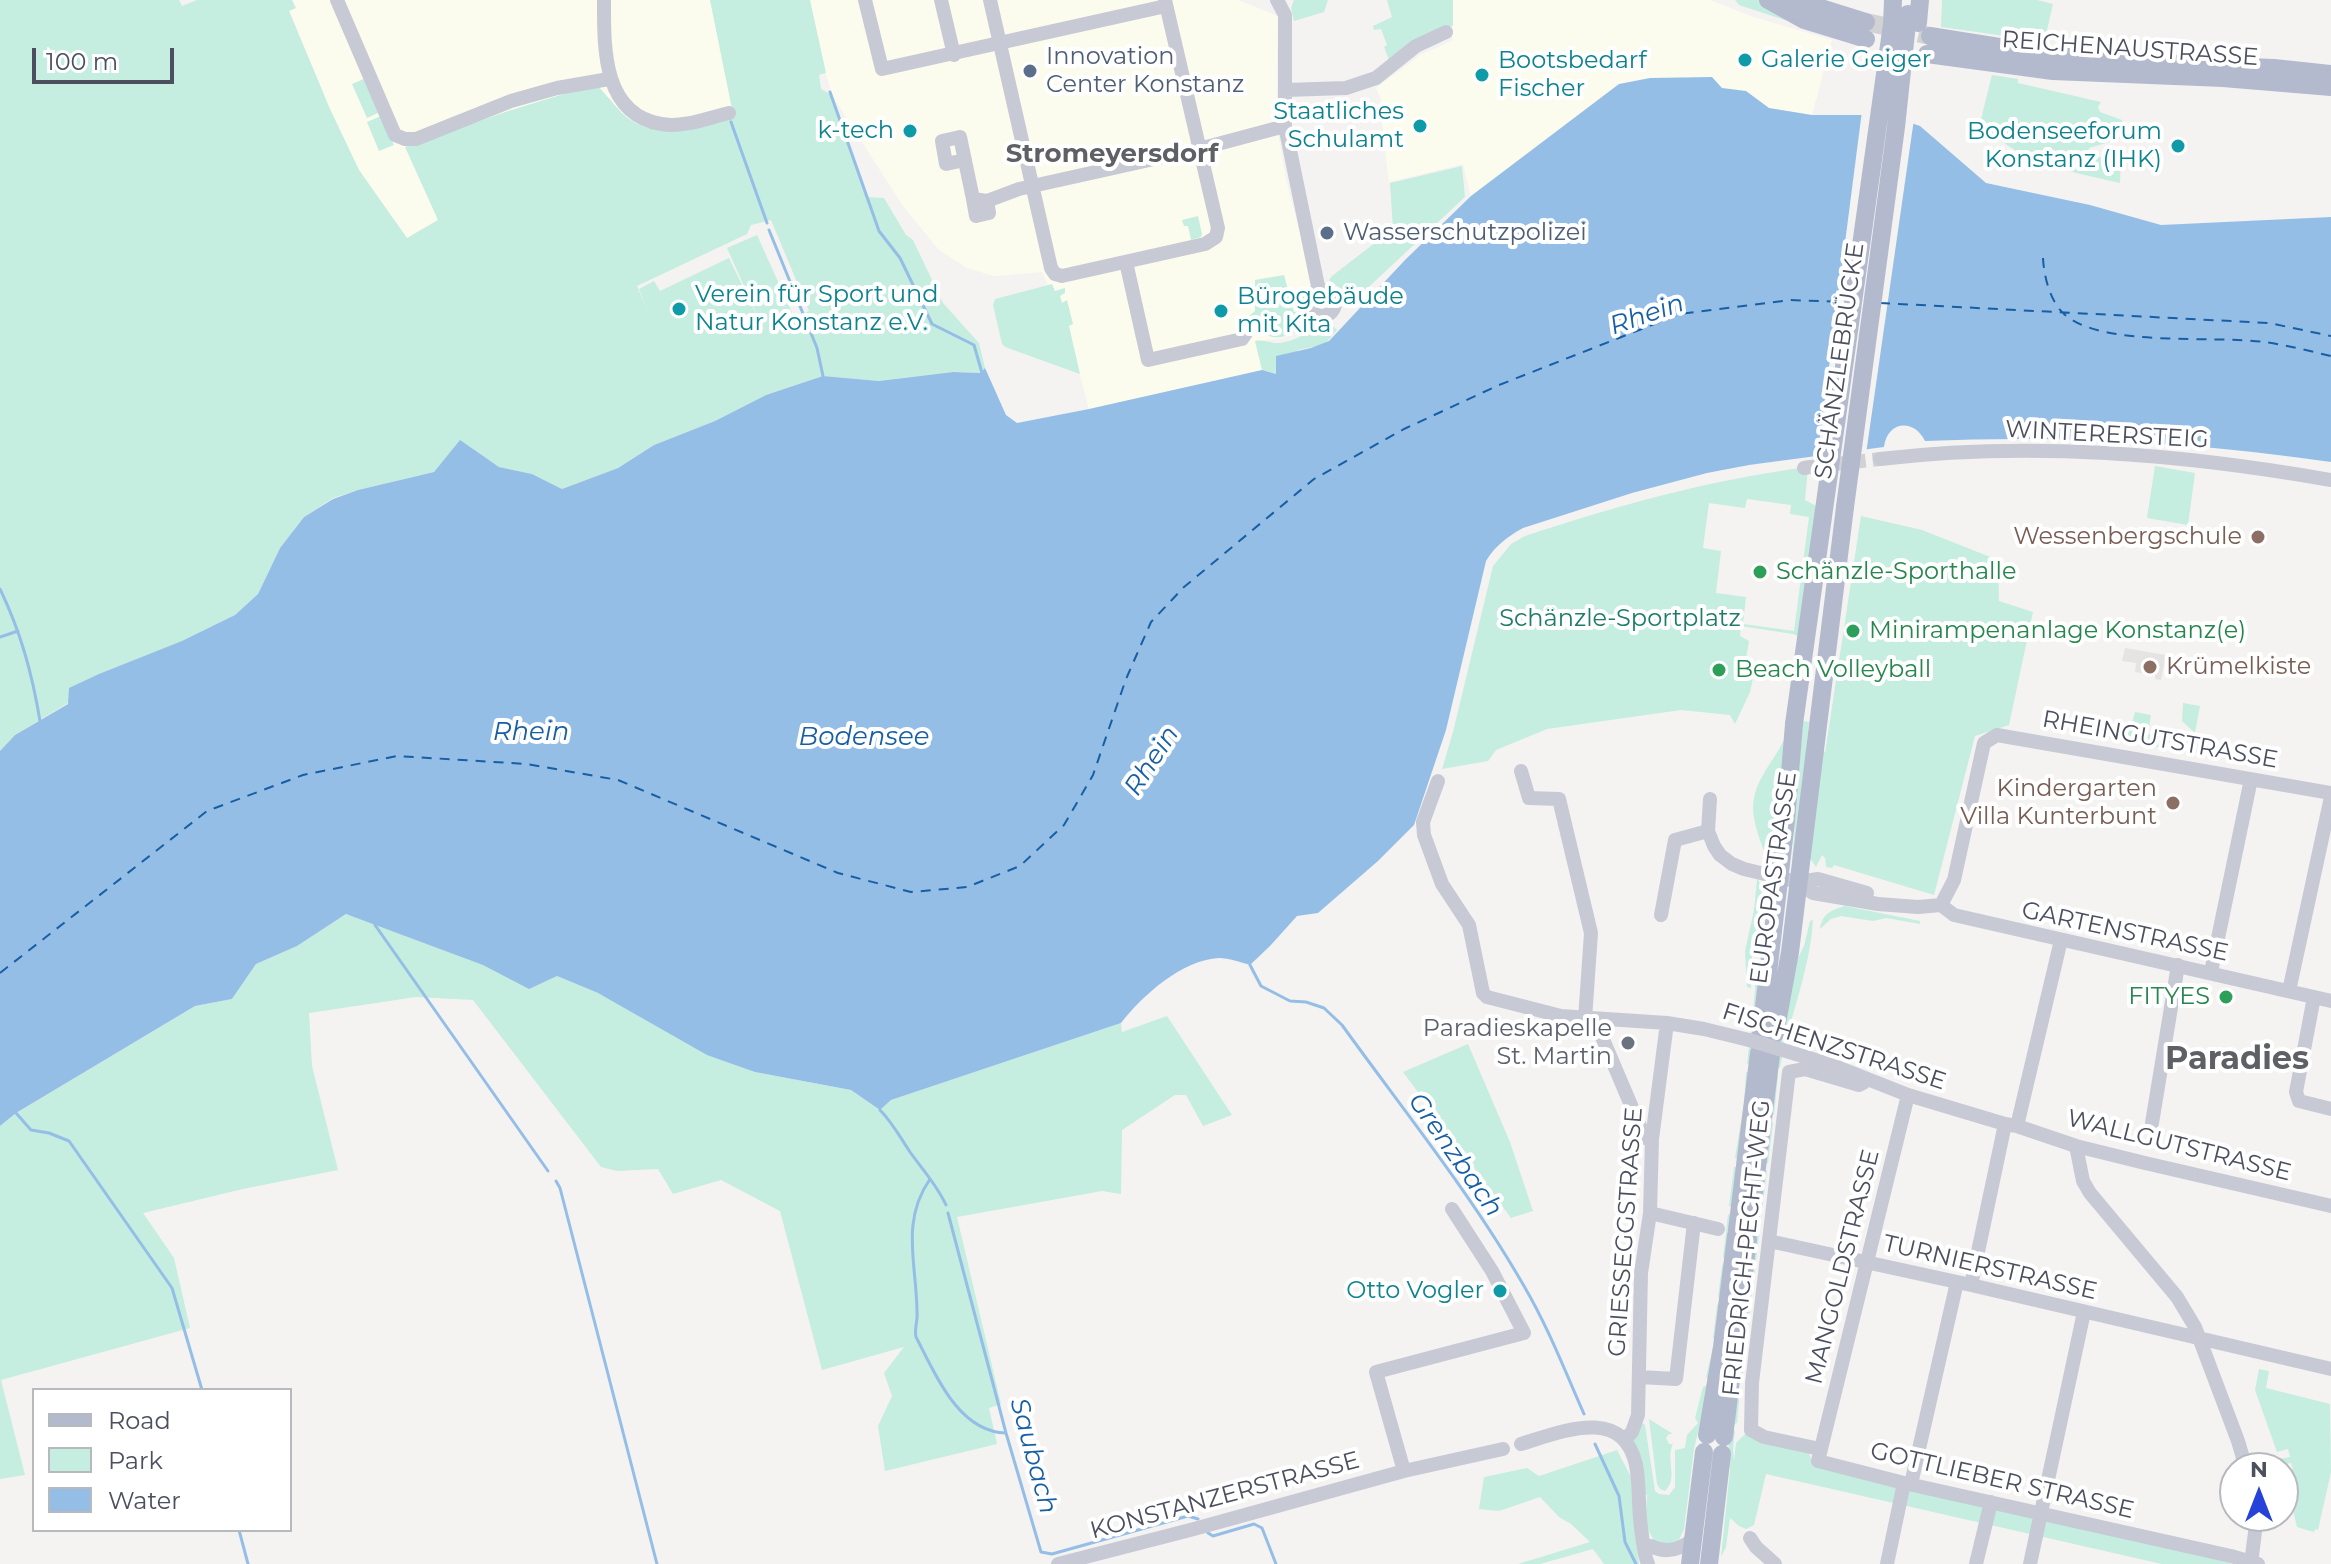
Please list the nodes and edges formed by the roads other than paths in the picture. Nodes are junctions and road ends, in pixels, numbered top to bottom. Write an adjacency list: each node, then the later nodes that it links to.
1 (337, 0): 19 (street)
2 (604, 0): 19 (street)
3 (865, 0): 16 (street)
4 (941, 0): 16 (street)
5 (990, 0): 15 (street)
6 (1277, 0): 21 (street)
7 (1768, 0): 8 (main road)
8 (1795, 0)
9 (1882, 0): 17 (main road)
10 (1893, 0): 17 (main road, SCHÄNZLEBRÜCKE, bridge)
11 (1908, 0): 24 (main road, SCHÄNZLEBRÜCKE, bridge)
12 (1920, 0): 24 (main road)
13 (1166, 3): 15 (street); 25 (street)
14 (1446, 32): 21 (street)
15 (1000, 44): 16 (street); 27 (street)
16 (954, 55)
17 (1887, 56): 33 (main road, SCHÄNZLEBRÜCKE, bridge)
18 (2331, 74): 20 (main road, REICHENAUSTRASSE)
19 (609, 79): 22 (street)
20 (2331, 87)
21 (1286, 90): 23 (street)
22 (729, 113)
23 (1285, 126): 25 (street); 29 (street)
24 (1896, 127): 34 (main road, SCHÄNZLEBRÜCKE, bridge)
25 (1199, 149): 27 (street); 28 (street)
26 (965, 160): 27 (street)
27 (1033, 187): 28 (street)
28 (1126, 262): 30 (street)
29 (1319, 291)
30 (1246, 333)
31 (1880, 459): 32 (street, WINTERERSTEIG)
32 (2331, 480)
33 (1794, 724): 41 (main road, EUROPASTRASSE)
34 (1817, 727): 42 (main road, EUROPASTRASSE)
35 (1521, 771): 51 (street)
36 (2251, 779): 38 (street, RHEINGUTSTRASSE); 43 (street, RHEINGUTSTRASSE); 47 (street)
37 (1438, 781): 51 (street, FISCHENZSTRASSE)
38 (2331, 795): 48 (street)
39 (1710, 799): 40 (street)
40 (1708, 831): 41 (street, GARTENSTRASSE); 44 (street)
41 (1779, 878): 42 (street, GARTENSTRASSE); 42 (main road, EUROPASTRASSE)
42 (1798, 882): 43 (street, GARTENSTRASSE)
43 (1941, 905): 45 (street, GARTENSTRASSE)
44 (1661, 915)
45 (2061, 940): 46 (street, GARTENSTRASSE); 59 (street)
46 (2178, 965): 47 (street, GARTENSTRASSE); 58 (street)
47 (2211, 972): 48 (street, GARTENSTRASSE)
48 (2289, 991): 49 (street, GARTENSTRASSE)
49 (2314, 997): 50 (street, GARTENSTRASSE); 57 (street)
50 (2331, 1001)
51 (1585, 1019): 52 (street, FISCHENZSTRASSE)
52 (1603, 1019): 53 (street, FISCHENZSTRASSE); 60 (street)
53 (1667, 1023): 55 (street, FISCHENZSTRASSE, bridge); 60 (street, GRIESSEGGSTRASSE)
54 (1765, 1054): 66 (main road)
55 (1867, 1079): 56 (street, FISCHENZSTRASSE); 67 (street, FRIEDRICH-PECHT-WEG)
56 (1908, 1095): 59 (street, FISCHENZSTRASSE); 68 (street, MANGOLDSTRASSE)
57 (2331, 1109)
58 (2152, 1123)
59 (2011, 1125): 61 (street, WALLGUTSTRASSE); 69 (street)
60 (1652, 1139): 64 (street, GRIESSEGGSTRASSE)
61 (2076, 1146): 62 (street, WALLGUTSTRASSE); 71 (street)
62 (2331, 1206)
63 (1452, 1209): 81 (street)
64 (1650, 1213): 65 (street); 73 (street, GRIESSEGGSTRASSE)
65 (1694, 1223): 66 (street); 73 (street)
66 (1738, 1233): 77 (main road)
67 (1769, 1241): 68 (street, TURNIERSTRASSE); 74 (street, FRIEDRICH-PECHT-WEG)
68 (1866, 1263): 69 (street, TURNIERSTRASSE); 79 (street, MANGOLDSTRASSE)
69 (1964, 1284): 70 (street, TURNIERSTRASSE); 82 (street)
70 (2084, 1312): 71 (street, TURNIERSTRASSE); 84 (street)
71 (2200, 1338): 72 (street, TURNIERSTRASSE); 80 (street)
72 (2331, 1369)
73 (1639, 1377): 75 (street, GRIESSEGGSTRASSE)
74 (1751, 1430): 79 (street, GOTTLIEBER STRASSE)
75 (1625, 1439): 76 (street); 85 (street)
76 (1521, 1444)
77 (1714, 1444): 88 (main road); 95 (main road)
78 (1503, 1449): 81 (street, KONSTANZERSTRASSE)
79 (1820, 1449): 82 (street, GOTTLIEBER STRASSE)
80 (2240, 1452)
81 (1404, 1471): 91 (street, KONSTANZERSTRASSE)
82 (1908, 1483): 83 (street, GOTTLIEBER STRASSE); 97 (street)
83 (1991, 1502): 84 (street, GOTTLIEBER STRASSE); 98 (street)
84 (2040, 1513): 90 (street, GOTTLIEBER STRASSE); 99 (street)
85 (1641, 1530): 89 (street); 92 (street)
86 (2256, 1532): 90 (street)
87 (1750, 1538): 96 (street)
88 (1693, 1539): 89 (street); 94 (main road)
89 (1651, 1546): 93 (street)
90 (2253, 1563)
91 (1058, 1564)
92 (1648, 1564)
93 (1661, 1564)
94 (1690, 1564)
95 (1709, 1564)
96 (1775, 1564)
97 (1887, 1564)
98 (1976, 1564)
99 (2030, 1564)

